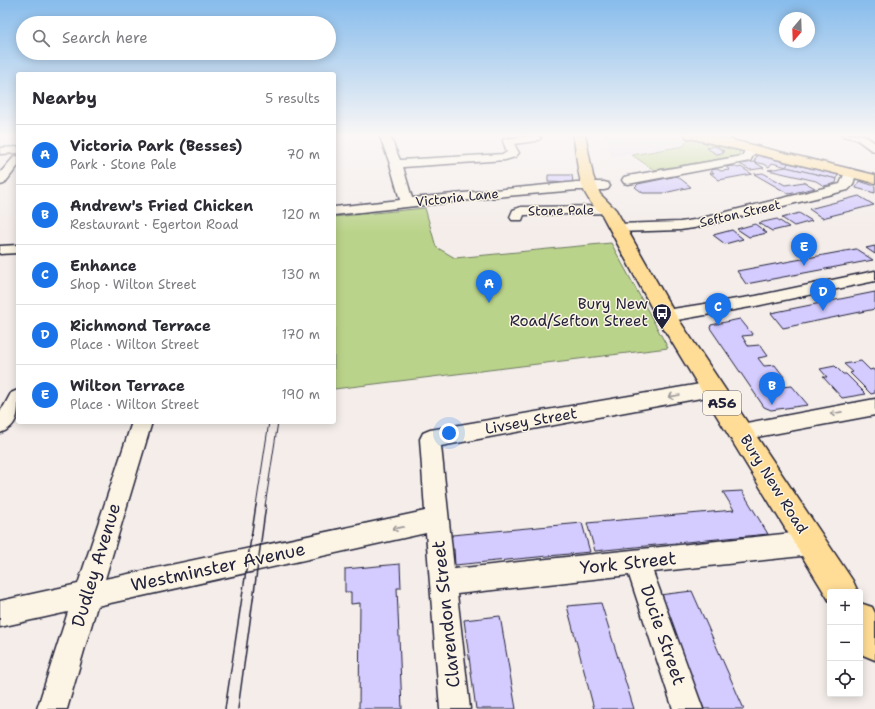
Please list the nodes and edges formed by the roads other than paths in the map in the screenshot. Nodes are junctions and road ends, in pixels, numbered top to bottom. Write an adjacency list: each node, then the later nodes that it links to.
1 (11, 167): 10 (street)
2 (397, 167): 12 (street)
3 (585, 167): 11 (main road, Bury New Road / A56)
4 (696, 167): 7 (street)
5 (826, 167): 6 (main road)
6 (850, 173): 8 (main road); 15 (street, Sefton Street)
7 (634, 177)
8 (875, 179)
9 (603, 180): 11 (street, Victoria Lane); 15 (main road, Bury New Road / A56)
10 (0, 181)
11 (588, 186): 12 (street, Victoria Lane); 15 (main road, Bury New Road / A56)
12 (406, 202): 13 (street, Victoria Lane)
13 (336, 211)
14 (517, 217): 15 (street, Stone Pale)
15 (613, 219): 19 (main road, Bury New Road / A56)
16 (16, 249): 17 (street)
17 (0, 250)
18 (875, 276): 19 (street)
19 (666, 316): 20 (main road, Bury New Road / A56)
20 (712, 389): 25 (main road, Bury New Road / A56); 26 (street, Livsey Street, one-way to 26)
21 (16, 402): 24 (street)
22 (875, 407): 25 (street, one-way to 25)
23 (141, 424): 31 (street, Dudley Avenue)
24 (0, 425)
25 (741, 432): 27 (main road, Bury New Road / A56)
26 (436, 520): 29 (street, Clarendon Street); 31 (street, Westminster Avenue, one-way to 31)
27 (811, 543): 28 (street, York Street); 30 (main road, Bury New Road / A56)
28 (637, 562): 29 (street, York Street); 37 (street, Ducie Street)
29 (444, 583): 36 (street, Clarendon Street)
30 (840, 589)
31 (87, 594): 32 (street, Westminster Avenue); 35 (street, Dudley Avenue)
32 (0, 614)
33 (863, 624): 34 (main road)
34 (875, 643)
35 (52, 709)
36 (455, 709)
37 (688, 709)

